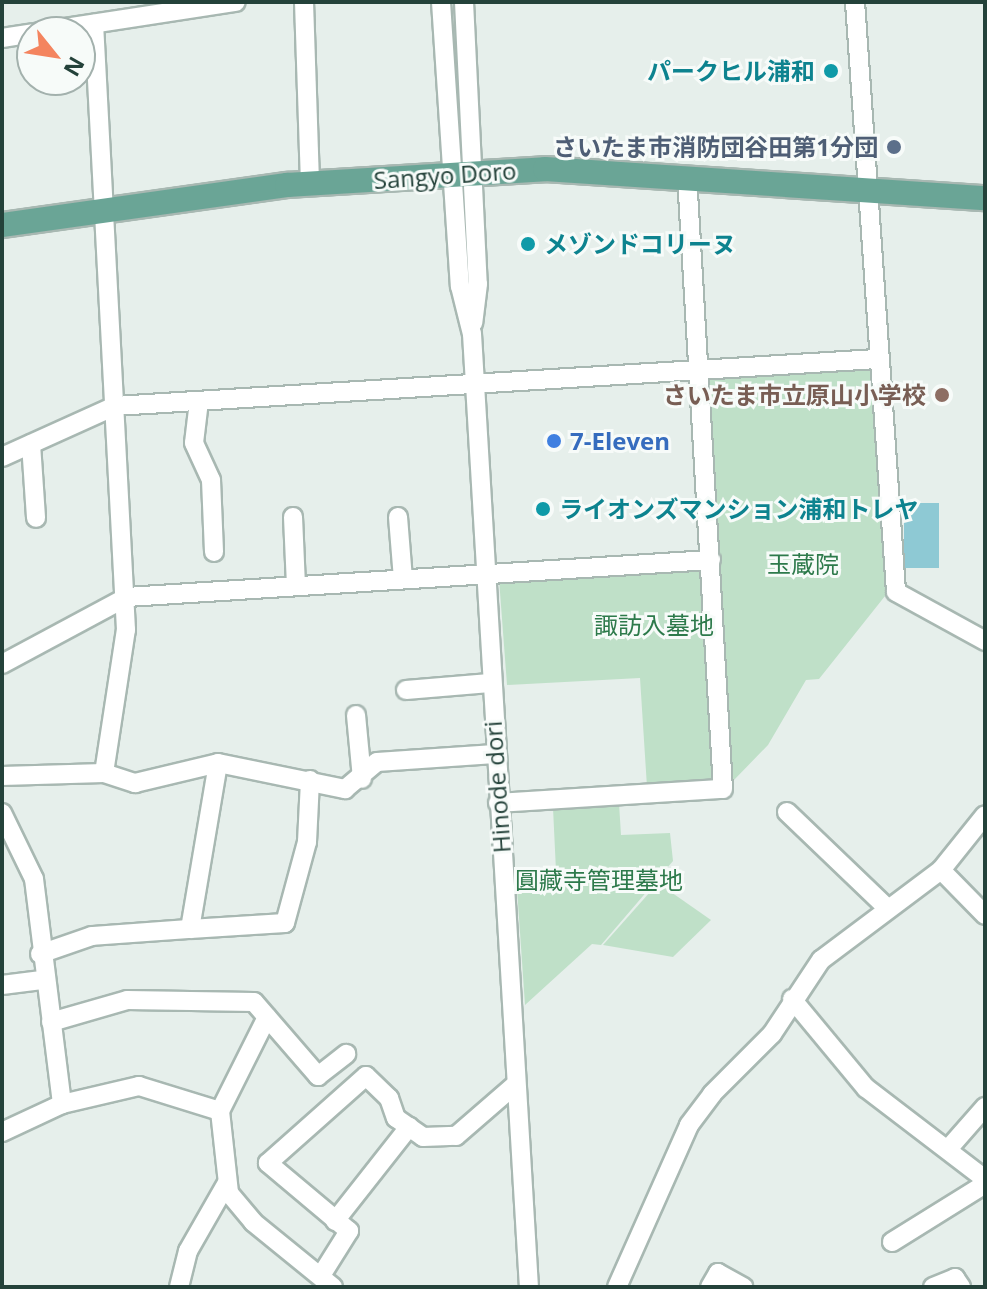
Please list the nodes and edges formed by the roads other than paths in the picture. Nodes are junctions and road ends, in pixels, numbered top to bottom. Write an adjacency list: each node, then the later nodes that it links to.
1 (236, 2): 6 (street)
2 (304, 2): 11 (street)
3 (441, 2): 9 (street, Hinode dori)
4 (464, 2): 9 (street, Hinode dori)
5 (855, 2): 12 (street)
6 (213, 4): 7 (street)
7 (96, 24)
8 (96, 57): 14 (street)
9 (462, 173): 10 (main road, Sangyo Doro); 11 (main road, Sangyo Doro); 18 (street, Hinode dori)
10 (687, 176): 12 (main road, Sangyo Doro); 17 (street)
11 (310, 184): 14 (main road, Sangyo Doro)
12 (868, 195): 13 (main road, Sangyo Doro); 16 (street)
13 (985, 198)
14 (105, 207): 15 (main road, Sangyo Doro); 20 (street)
15 (2, 225)
16 (877, 359): 17 (street); 32 (street)
17 (696, 369): 18 (street); 27 (street)
18 (475, 386): 19 (street); 28 (street, Hinode dori)
19 (199, 401): 20 (street); 26 (street)
20 (115, 406): 21 (street); 31 (street)
21 (31, 444): 22 (street); 25 (street)
22 (2, 457)
23 (293, 517): 30 (street)
24 (398, 517): 29 (street)
25 (36, 518)
26 (214, 552)
27 (711, 560): 28 (street); 43 (street)
28 (484, 574): 29 (street); 34 (street, Hinode dori)
29 (403, 579): 30 (street)
30 (296, 586): 31 (street)
31 (127, 597): 33 (street); 39 (street)
32 (985, 641)
33 (2, 664)
34 (490, 683): 35 (street); 37 (street, Hinode dori)
35 (406, 690)
36 (356, 715): 41 (street)
37 (495, 754): 41 (street); 43 (street, Hinode dori)
38 (218, 763): 39 (street); 42 (street); 50 (street)
39 (104, 773): 40 (street)
40 (2, 776)
41 (362, 779): 42 (street)
42 (310, 780): 50 (street)
43 (498, 803): 58 (street, Hinode dori)
44 (787, 812): 48 (street)
45 (2, 813): 51 (street)
46 (985, 815): 47 (street)
47 (941, 870): 48 (street); 49 (street)
48 (886, 907): 54 (street)
49 (985, 915)
50 (190, 929): 51 (street)
51 (40, 954): 52 (street)
52 (42, 980): 53 (street); 56 (street)
53 (2, 985)
54 (792, 999): 64 (street); 70 (street)
55 (267, 1017): 56 (street); 57 (street); 61 (street)
56 (51, 1022): 59 (street)
57 (346, 1054)
58 (516, 1084): 62 (street); 72 (street, Hinode dori)
59 (62, 1104): 61 (street); 63 (street)
60 (985, 1107): 64 (street)
61 (220, 1111): 66 (street)
62 (409, 1127): 67 (street); 67 (street)
63 (2, 1132)
64 (949, 1148): 65 (street)
65 (985, 1182): 68 (street)
66 (227, 1183): 69 (street); 71 (street)
67 (335, 1221): 69 (street)
68 (892, 1242)
69 (328, 1281)
70 (622, 1285)
71 (179, 1287)
72 (529, 1287)
73 (710, 1287): 74 (street)
74 (743, 1287)
75 (933, 1287): 76 (street)
76 (961, 1287)

